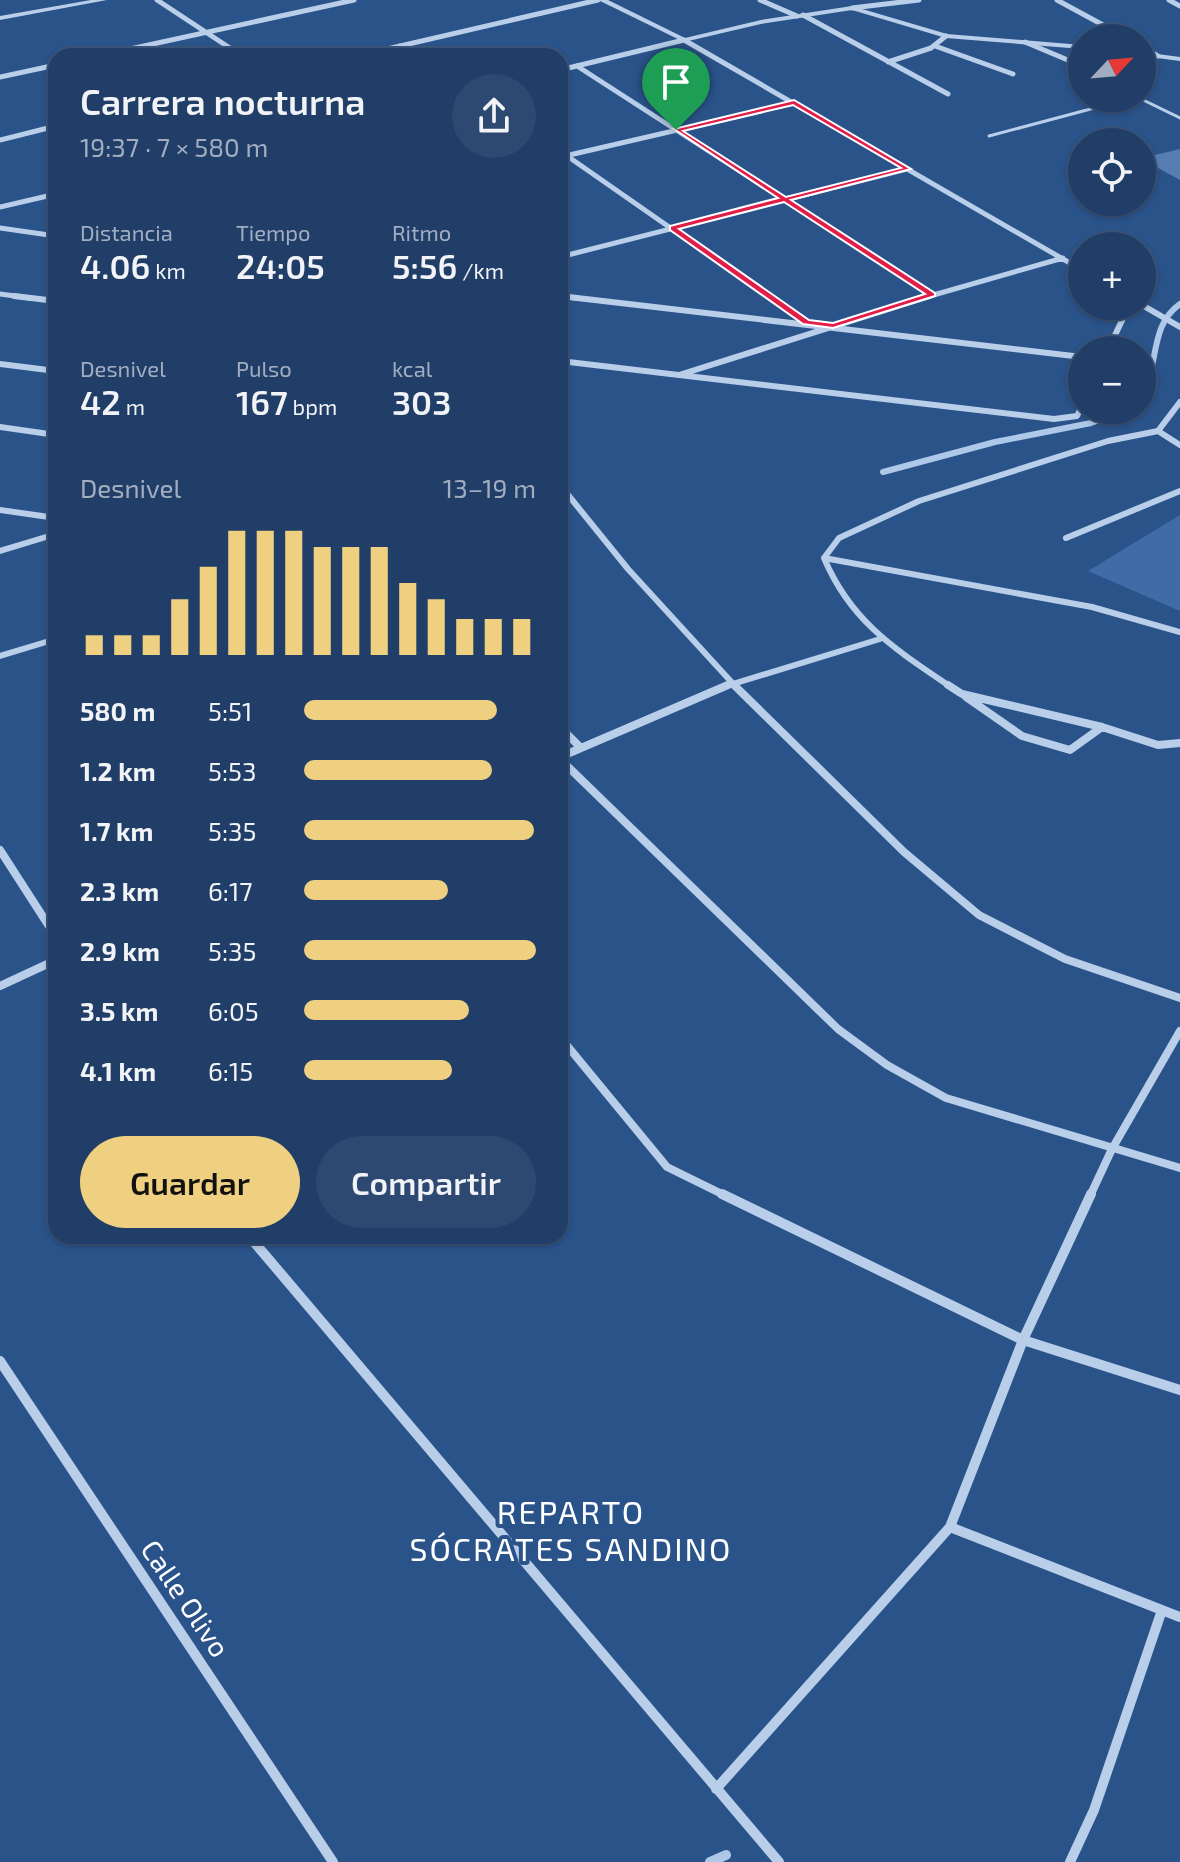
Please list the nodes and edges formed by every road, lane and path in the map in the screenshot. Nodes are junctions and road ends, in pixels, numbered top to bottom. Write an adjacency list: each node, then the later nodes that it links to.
1 (103, 0): 12 (street)
2 (157, 0): 14 (street)
3 (354, 0): 14 (street)
4 (600, 0): 16 (street); 18 (street)
5 (760, 0): 11 (street)
6 (919, 0): 10 (street)
7 (1057, 0): 13 (street)
8 (1169, 0): 9 (street)
9 (1180, 6)
10 (852, 8): 11 (street); 15 (street)
11 (800, 16): 16 (street); 28 (street)
12 (0, 18)
13 (1101, 24)
14 (207, 33): 21 (street); 22 (street)
15 (946, 36): 17 (street); 19 (street)
16 (684, 40): 29 (street); 35 (street)
17 (1025, 42): 20 (street); 27 (street)
18 (400, 46): 23 (street); 24 (street)
19 (935, 46): 28 (street); 32 (street)
20 (1068, 46)
21 (136, 48)
22 (230, 48)
23 (391, 48)
24 (403, 48)
25 (1158, 56): 26 (street)
26 (1180, 59)
27 (1068, 60)
28 (888, 62): 34 (street)
29 (577, 66): 31 (street); 40 (street)
30 (48, 67): 33 (street)
31 (568, 68)
32 (1013, 74)
33 (0, 77)
34 (948, 94)
35 (794, 103): 40 (street); 45 (street)
36 (1156, 106): 38 (lane)
37 (1079, 112): 41 (lane)
38 (1180, 118)
39 (48, 128): 42 (street)
40 (676, 130): 43 (street); 47 (street)
41 (989, 136)
42 (0, 140)
43 (568, 154)
44 (568, 159): 50 (street)
45 (907, 169): 47 (street); 53 (street)
46 (48, 196): 48 (street)
47 (785, 199): 50 (street); 56 (street)
48 (0, 207)
49 (0, 228): 51 (street)
50 (672, 228): 52 (street); 60 (street)
51 (48, 235)
52 (568, 255)
53 (1063, 258): 54 (street); 56 (street)
54 (1068, 261)
55 (0, 294): 58 (street)
56 (932, 295): 61 (street)
57 (568, 297): 60 (street)
58 (48, 300)
59 (1156, 313): 62 (street)
60 (806, 323): 61 (street)
61 (833, 326): 63 (street); 67 (street)
62 (1180, 327)
63 (1068, 355)
64 (568, 362): 67 (street)
65 (0, 364): 66 (street)
66 (48, 370)
67 (678, 376): 69 (street)
68 (1180, 402): 71 (street)
69 (1068, 417)
70 (0, 427): 72 (street)
71 (1158, 431): 73 (street); 81 (street)
72 (48, 434)
73 (1180, 445)
74 (1180, 491): 79 (street)
75 (568, 496): 86 (street)
76 (0, 510): 77 (street)
77 (48, 517)
78 (48, 536): 80 (street)
79 (1066, 538)
80 (0, 551)
81 (824, 558): 82 (street); 83 (street)
82 (1180, 632)
83 (880, 639): 86 (street); 87 (street)
84 (48, 641): 85 (street)
85 (0, 656)
86 (729, 684): 91 (street); 98 (street)
87 (962, 694): 88 (street); 88 (street)
88 (1102, 727): 90 (street)
89 (568, 735): 91 (street)
90 (1180, 743)
91 (581, 748): 92 (street)
92 (568, 754)
93 (568, 766): 101 (street)
94 (0, 850): 95 (street)
95 (48, 925)
96 (48, 964): 97 (street)
97 (0, 986)
98 (1180, 998)
99 (1180, 1031): 101 (street)
100 (568, 1047): 104 (street)
101 (1112, 1149): 102 (street); 104 (street)
102 (1180, 1168)
103 (256, 1244): 110 (street)
104 (1023, 1340): 106 (street); 107 (street)
105 (0, 1361): 111 (street, Calle Olivo)
106 (1180, 1390)
107 (950, 1527): 108 (street); 110 (street)
108 (1162, 1610): 109 (street); 113 (street)
109 (1180, 1617)
110 (716, 1789): 112 (street)
111 (333, 1862)
112 (779, 1862)
113 (1070, 1862)

